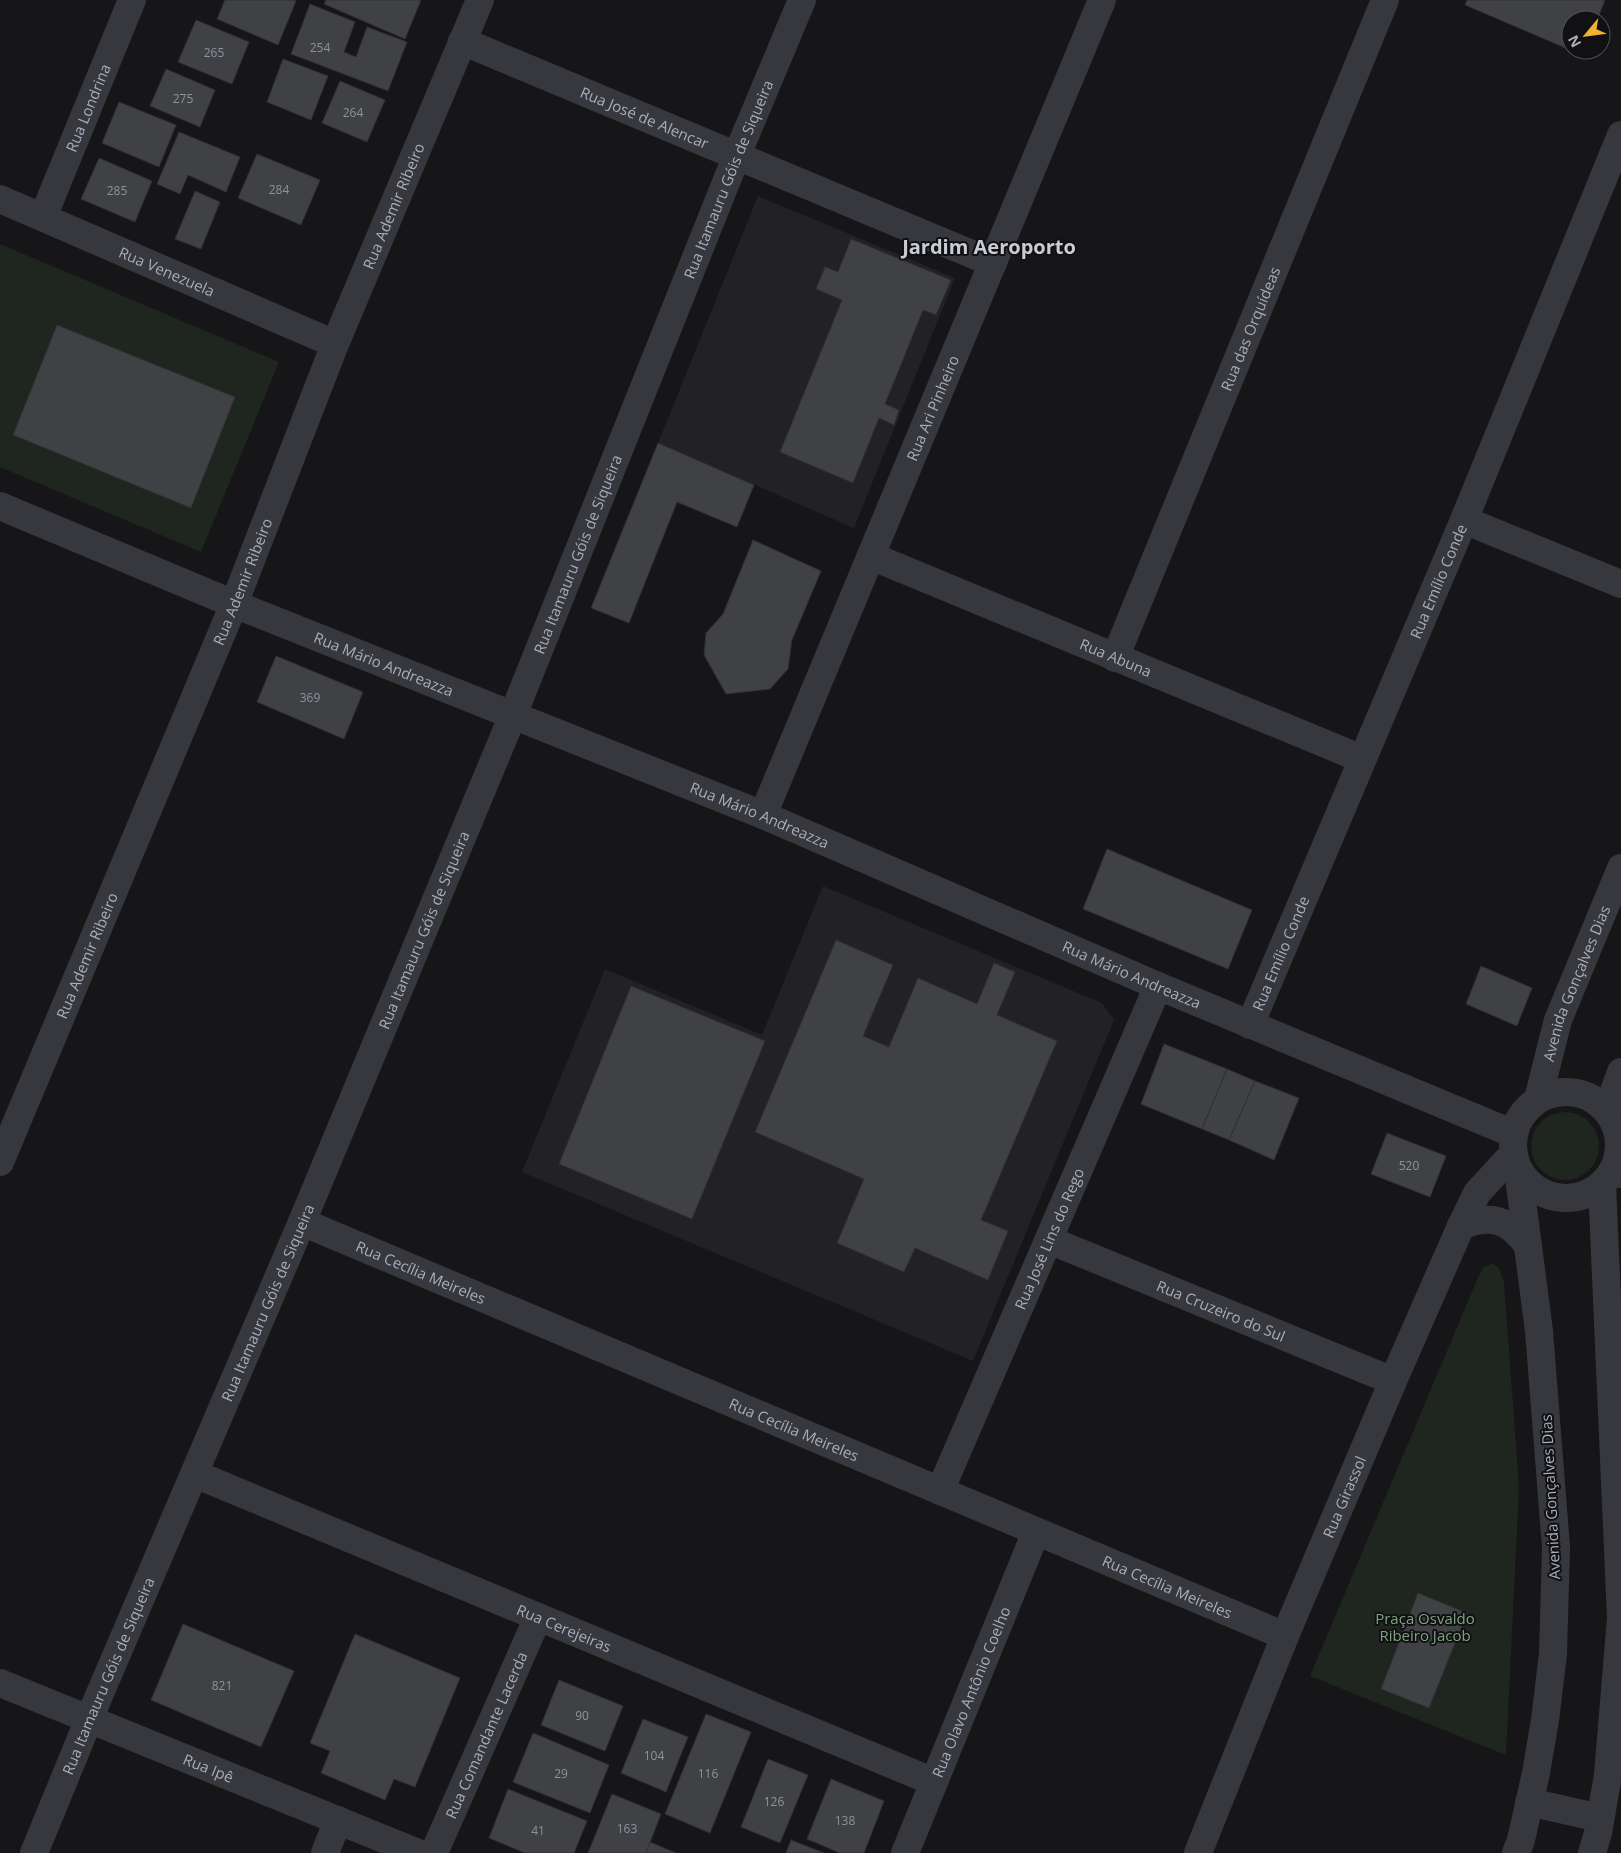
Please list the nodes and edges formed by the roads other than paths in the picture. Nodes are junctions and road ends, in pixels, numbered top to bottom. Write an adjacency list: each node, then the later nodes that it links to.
1 (132, 0): 10 (street, Rua Londrina)
2 (480, 0): 6 (street, Rua Ademir Ribeiro)
3 (802, 0): 8 (street, Rua Itamauru Góis de Siqueira)
4 (1102, 0): 11 (street, Rua Ari Pinheiro)
5 (1385, 0): 18 (street, Rua das Orquídeas)
6 (462, 41): 8 (street, Rua José de Alencar); 12 (street, Rua Ademir Ribeiro)
7 (1621, 135): 14 (street, Rua Emílio Conde)
8 (737, 156): 11 (street, Rua José de Alencar); 19 (street, Rua Itamauru Góis de Siqueira)
9 (0, 199): 10 (street, Rua Venezuela)
10 (43, 217): 12 (street, Rua Venezuela)
11 (993, 263): 15 (street, Rua Ari Pinheiro)
12 (335, 344): 17 (street, Rua Ademir Ribeiro)
13 (0, 506): 17 (street, Rua Mário Andreazza)
14 (1464, 520): 16 (street); 20 (street, Rua Emílio Conde)
15 (871, 556): 18 (street, Rua Abuna); 21 (street, Rua Ari Pinheiro)
16 (1621, 584)
17 (234, 604): 19 (street, Rua Mário Andreazza); 29 (street, Rua Ademir Ribeiro)
18 (1115, 658): 20 (street, Rua Abuna)
19 (513, 715): 21 (street, Rua Mário Andreazza); 31 (street, Rua Itamauru Góis de Siqueira)
20 (1362, 759): 24 (street, Rua Emílio Conde)
21 (763, 815): 23 (street, Rua Mário Andreazza)
22 (1621, 868): 26 (street, Avenida Gonçalves Dias)
23 (1158, 986): 24 (street, Rua Mário Andreazza); 33 (street, Rua José Lins do Rego)
24 (1250, 1025): 28 (street, Rua Mário Andreazza)
25 (1621, 1072): 27 (street)
26 (1538, 1099): 27 (street); 28 (street)
27 (1607, 1110): 30 (street)
28 (1515, 1152): 30 (street); 32 (street, Rua Girassol); 34 (street, Avenida Gonçalves Dias)
29 (1, 1157)
30 (1612, 1176): 37 (street)
31 (302, 1222): 36 (street, Rua Itamauru Góis de Siqueira); 38 (street, Rua Cecília Meireles)
32 (1461, 1226): 34 (street); 35 (street, Rua Girassol)
33 (1049, 1240): 35 (street, Rua Cruzeiro do Sul); 38 (street, Rua José Lins do Rego)
34 (1528, 1246): 46 (street, Avenida Gonçalves Dias)
35 (1393, 1381): 41 (street, Rua Girassol)
36 (195, 1474): 40 (street, Rua Cerejeiras); 43 (street, Rua Itamauru Góis de Siqueira)
37 (1618, 1481): 44 (street)
38 (940, 1491): 39 (street, Rua Cecília Meireles)
39 (1036, 1532): 41 (street, Rua Cecília Meireles); 45 (street, Rua Olavo Antônio Coelho)
40 (538, 1617): 45 (street, Rua Cerejeiras); 52 (street, Rua Comandante Lacerda)
41 (1285, 1636): 54 (street, Rua Girassol)
42 (0, 1683): 43 (street, Rua Ipê)
43 (89, 1719): 48 (street, Rua Ipê); 49 (street, Rua Itamauru Góis de Siqueira)
44 (1615, 1778): 47 (street)
45 (934, 1782): 53 (street, Rua Olavo Antônio Coelho)
46 (1529, 1802): 47 (street); 55 (street, Avenida Gonçalves Dias)
47 (1600, 1818): 56 (street)
48 (338, 1820): 50 (street); 51 (street, Rua Ipê)
49 (34, 1853)
50 (325, 1853)
51 (418, 1853)
52 (434, 1853)
53 (905, 1853)
54 (1198, 1853)
55 (1516, 1853)
56 (1592, 1853)

